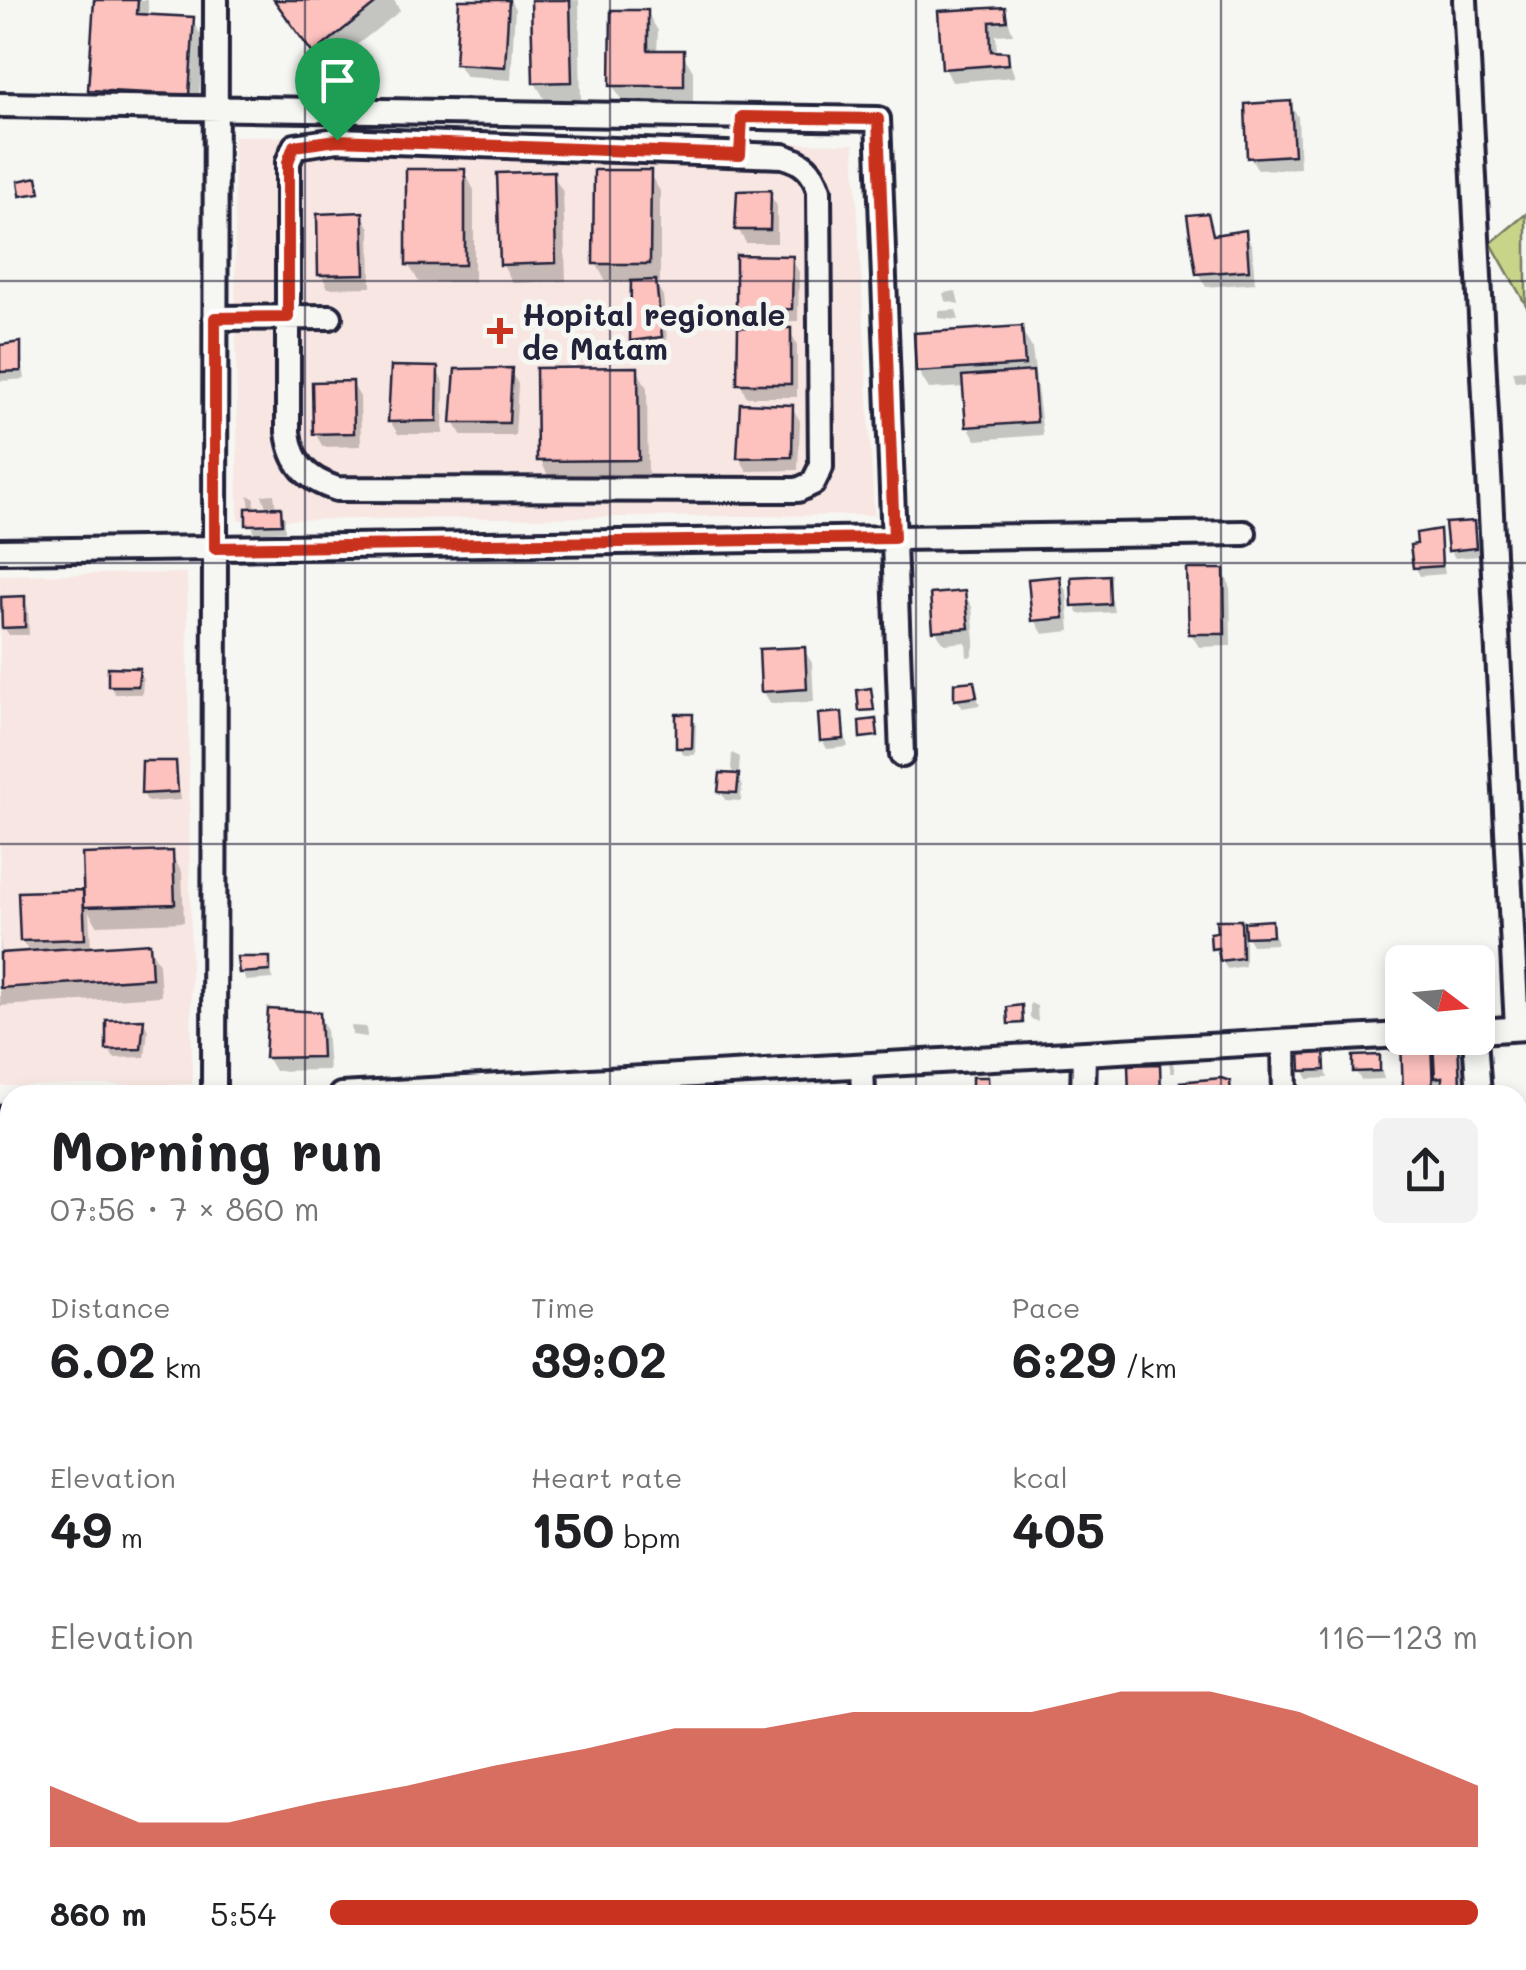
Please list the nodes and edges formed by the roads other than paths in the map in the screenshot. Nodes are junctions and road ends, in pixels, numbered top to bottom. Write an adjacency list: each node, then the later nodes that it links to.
1 (216, 0): 4 (street)
2 (1465, 0): 15 (street)
3 (0, 105): 4 (street)
4 (216, 108): 5 (street); 9 (street)
5 (742, 117): 6 (street); 11 (street)
6 (740, 155): 7 (street); 7 (street)
7 (288, 317): 8 (street); 9 (street)
8 (330, 317)
9 (215, 318): 12 (street)
10 (1244, 533): 11 (street)
11 (894, 538): 12 (street); 14 (street)
12 (215, 548): 13 (street); 22 (street)
13 (0, 551)
14 (902, 755)
15 (1521, 1028): 16 (street)
16 (1495, 1031)
17 (1385, 1036): 18 (street)
18 (1284, 1042): 19 (street); 26 (street)
19 (1084, 1054): 21 (street); 25 (street)
20 (1477, 1055): 27 (street)
21 (862, 1066): 23 (street); 24 (street)
22 (214, 1085)
23 (674, 1085)
24 (863, 1085)
25 (1084, 1085)
26 (1285, 1085)
27 (1478, 1085)

